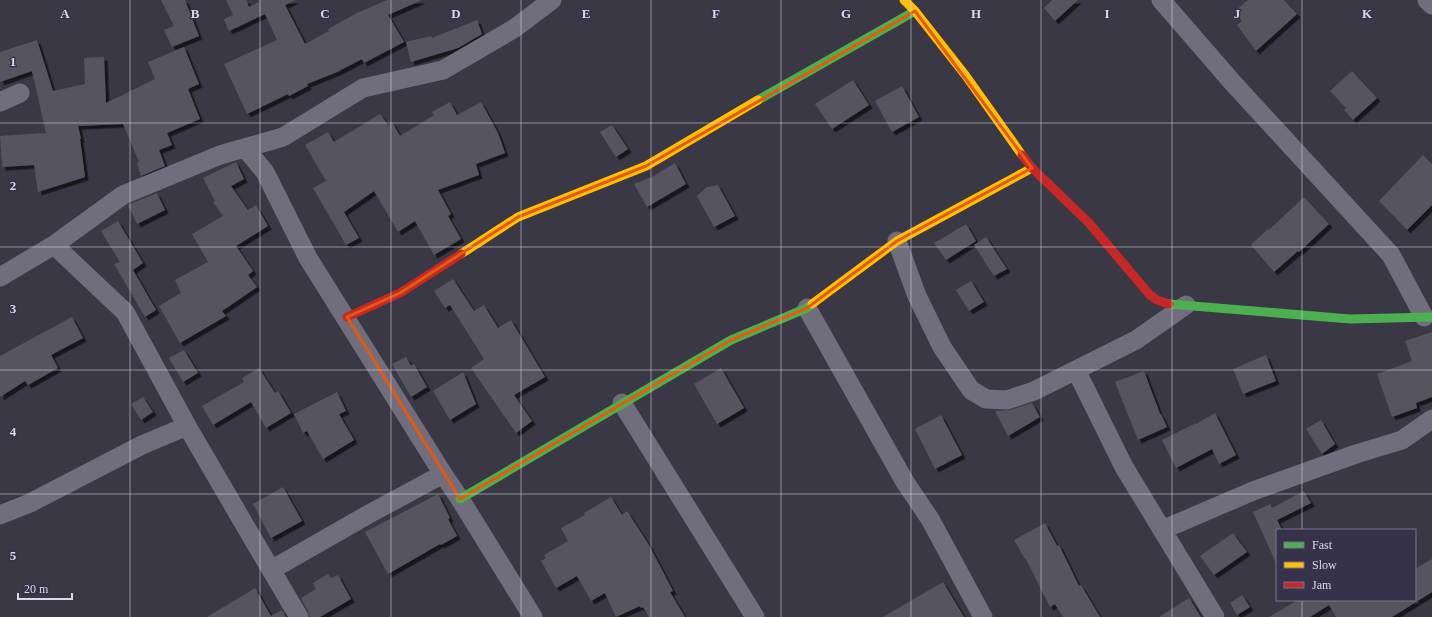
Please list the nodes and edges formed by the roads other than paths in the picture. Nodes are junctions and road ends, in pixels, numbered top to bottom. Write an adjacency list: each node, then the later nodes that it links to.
1 (552, 0): 9 (street)
2 (904, 0): 6 (street)
3 (1161, 0): 17 (street)
4 (1428, 0): 5 (street)
5 (1432, 5)
6 (915, 10): 10 (street); 16 (street)
7 (20, 93): 8 (street)
8 (0, 102)
9 (245, 148): 12 (street); 16 (street)
10 (1032, 168): 11 (street); 14 (street)
11 (897, 241): 15 (street); 18 (street)
12 (54, 245): 13 (street); 21 (street)
13 (0, 277)
14 (1186, 305): 17 (street); 18 (street)
15 (807, 308): 19 (street); 30 (street)
16 (346, 317): 22 (street)
17 (1428, 317)
18 (1076, 370): 25 (street)
19 (622, 402): 23 (street); 29 (street)
20 (1432, 419): 25 (street)
21 (187, 426): 24 (street); 26 (street)
22 (443, 474): 23 (street); 26 (street)
23 (460, 499): 28 (street)
24 (0, 515)
25 (1162, 530): 31 (street)
26 (271, 570): 27 (street)
27 (300, 617)
28 (533, 617)
29 (755, 617)
30 (983, 617)
31 (1215, 617)

